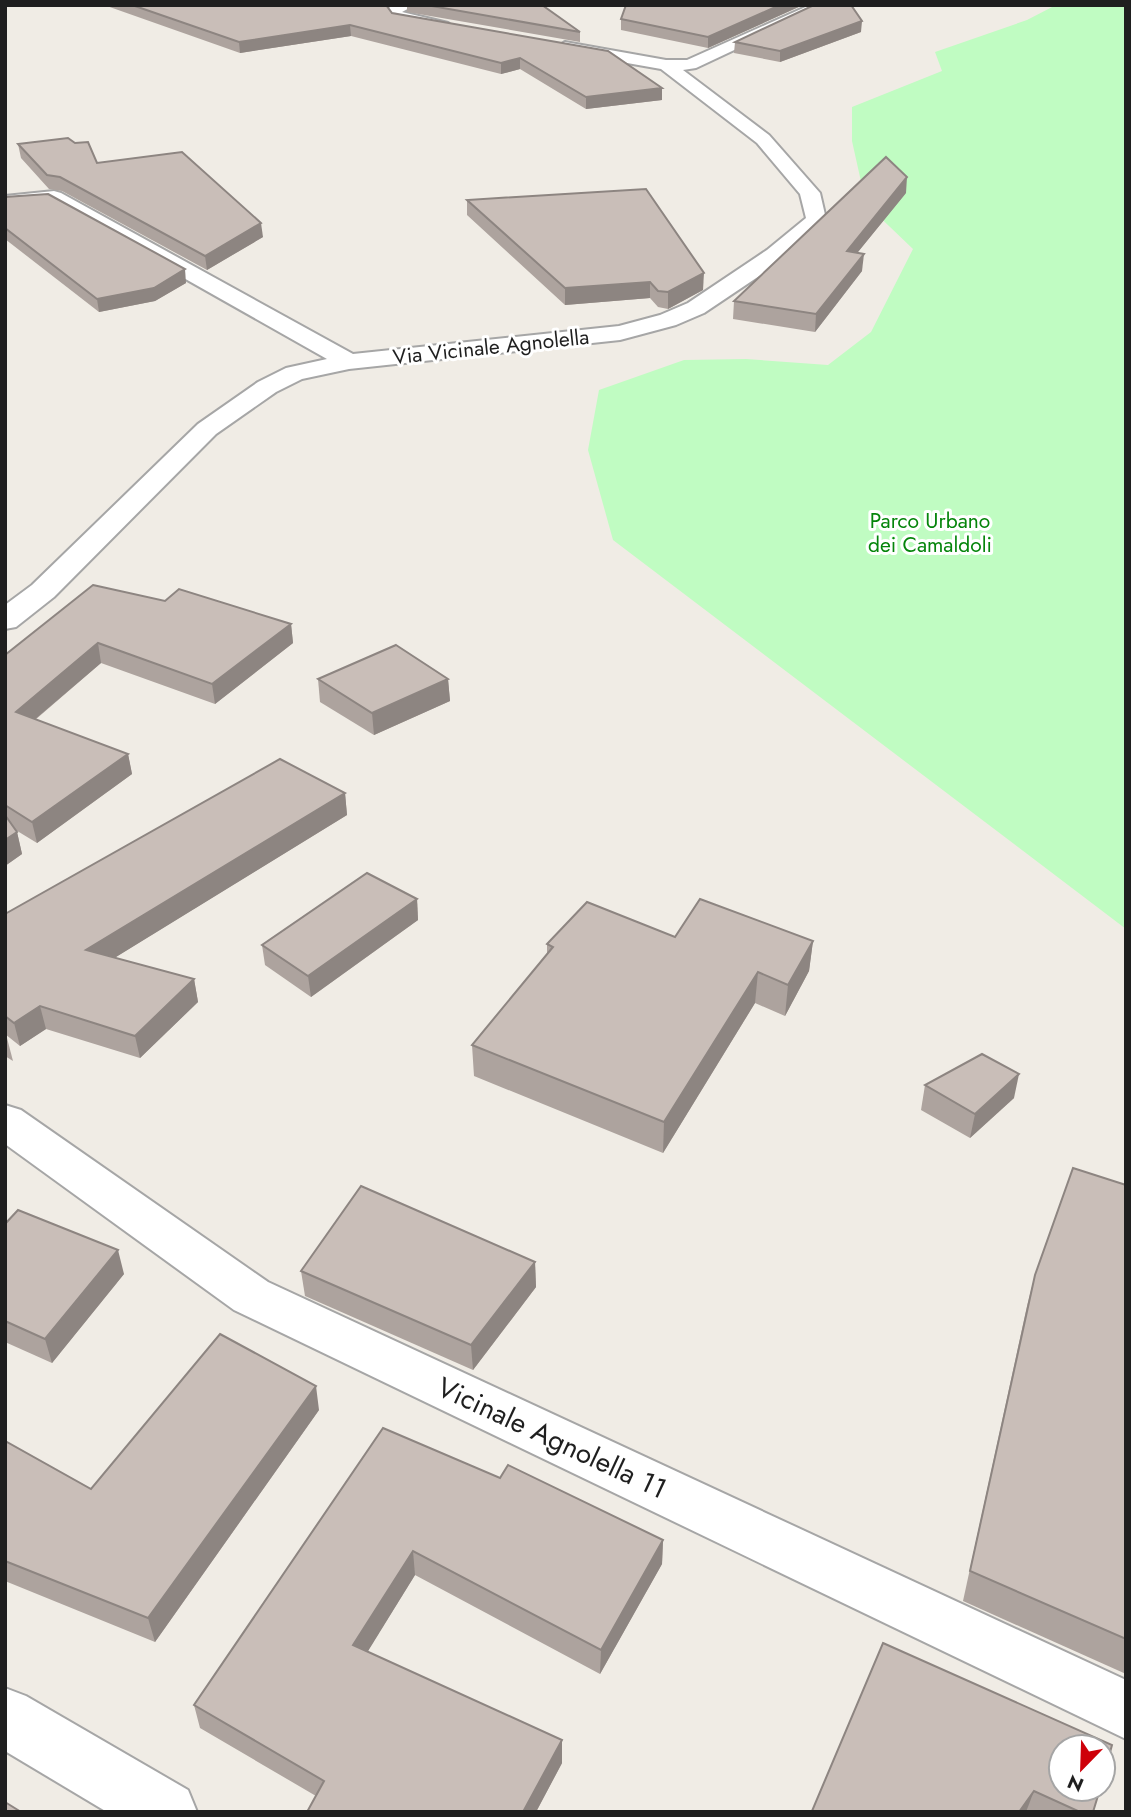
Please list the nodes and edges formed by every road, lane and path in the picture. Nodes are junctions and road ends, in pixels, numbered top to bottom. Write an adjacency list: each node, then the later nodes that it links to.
1 (408, 5): 3 (street)
2 (823, 5): 5 (street)
3 (465, 30)
4 (546, 44): 5 (street)
5 (666, 65): 7 (street, Via Vicinale Agnolella)
6 (5, 202): 7 (street)
7 (349, 362): 8 (street, Via Vicinale Agnolella)
8 (5, 620)
9 (5, 1121): 10 (street, Vicinale Agnolella 11)
10 (1126, 1710)
11 (5, 1717): 12 (street)
12 (166, 1812)

